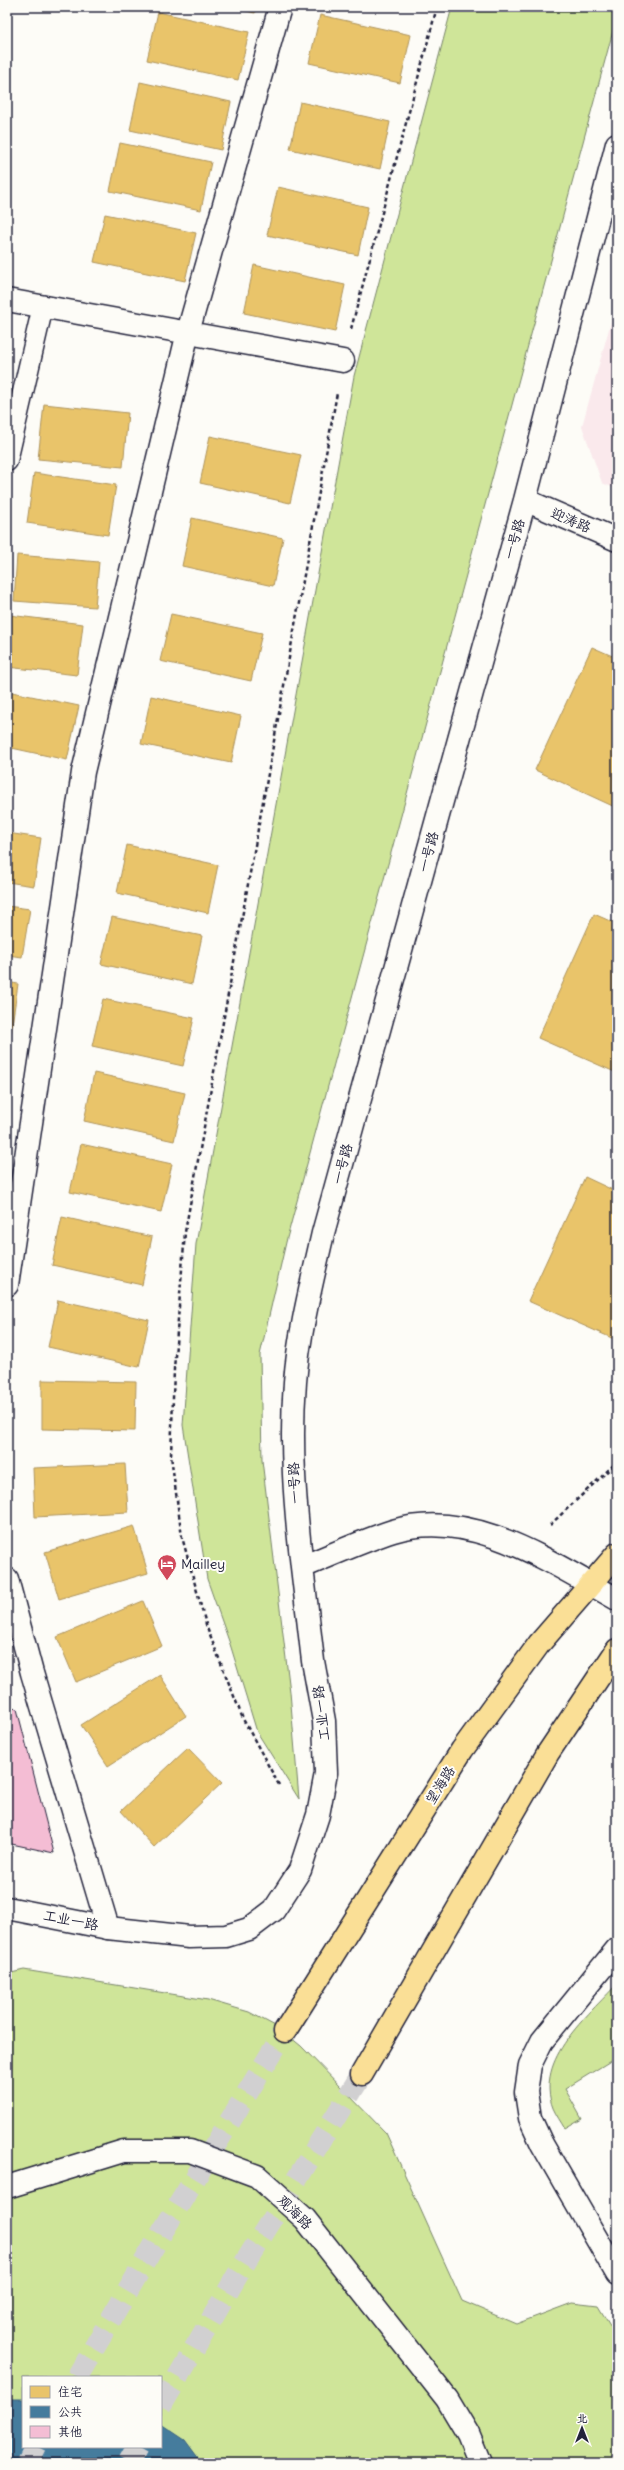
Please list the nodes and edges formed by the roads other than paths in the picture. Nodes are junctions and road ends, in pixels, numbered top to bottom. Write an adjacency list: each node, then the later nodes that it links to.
1 (280, 7): 5 (street)
2 (617, 144): 8 (street, 一号路)
3 (7, 300): 4 (street)
4 (43, 306): 5 (street); 7 (lane)
5 (188, 332): 6 (street); 10 (street)
6 (343, 361)
7 (7, 460)
8 (525, 500): 9 (street, 迎涛路); 12 (street, 一号路)
9 (617, 540)
10 (7, 1285)
11 (617, 1554): 14 (main road, 望海路)
12 (302, 1567): 14 (street); 18 (street, 工业一路)
13 (7, 1579): 18 (street)
14 (591, 1585): 15 (street); 20 (main road, 望海路)
15 (617, 1599)
16 (617, 1650): 21 (main road)
17 (7, 1908): 18 (street, 工业一路)
18 (108, 1928)
19 (617, 1949): 23 (street)
20 (285, 2031)
21 (362, 2074)
22 (7, 2187): 24 (street, 观海路)
23 (617, 2274)
24 (480, 2463)

